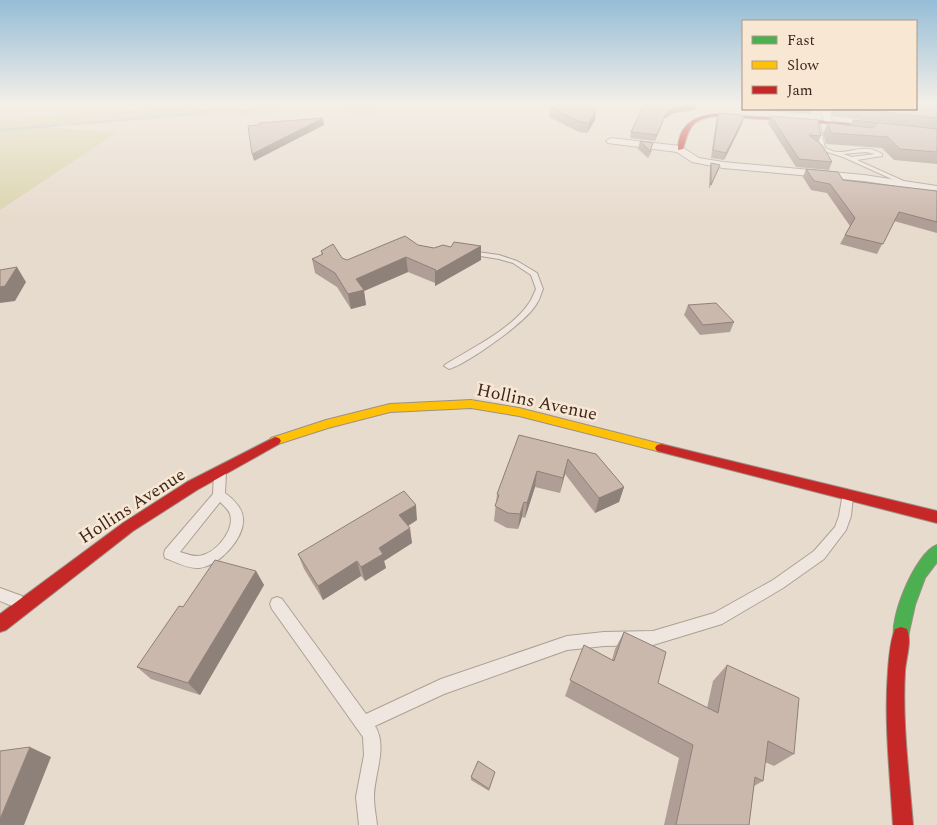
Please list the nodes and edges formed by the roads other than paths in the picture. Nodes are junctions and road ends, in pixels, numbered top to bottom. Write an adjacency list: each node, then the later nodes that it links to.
1 (615, 142): 4 (street)
2 (683, 142): 4 (street)
3 (822, 142): 5 (lane)
4 (680, 149): 7 (street)
5 (835, 153): 6 (lane); 6 (lane)
6 (851, 159): 7 (lane)
7 (905, 183): 8 (street)
8 (937, 189)
9 (466, 252): 10 (lane)
10 (449, 366)
11 (220, 472): 12 (lane); 13 (street, Hollins Avenue); 18 (street, Hollins Avenue)
12 (218, 495): 12 (lane)
13 (847, 496): 14 (street, Hollins Avenue); 20 (lane)
14 (937, 518)
15 (937, 551): 22 (street)
16 (0, 594): 18 (lane)
17 (277, 604): 20 (lane)
18 (24, 605): 19 (street, Hollins Avenue)
19 (0, 624)
20 (364, 723): 21 (lane)
21 (368, 825)
22 (903, 825)

